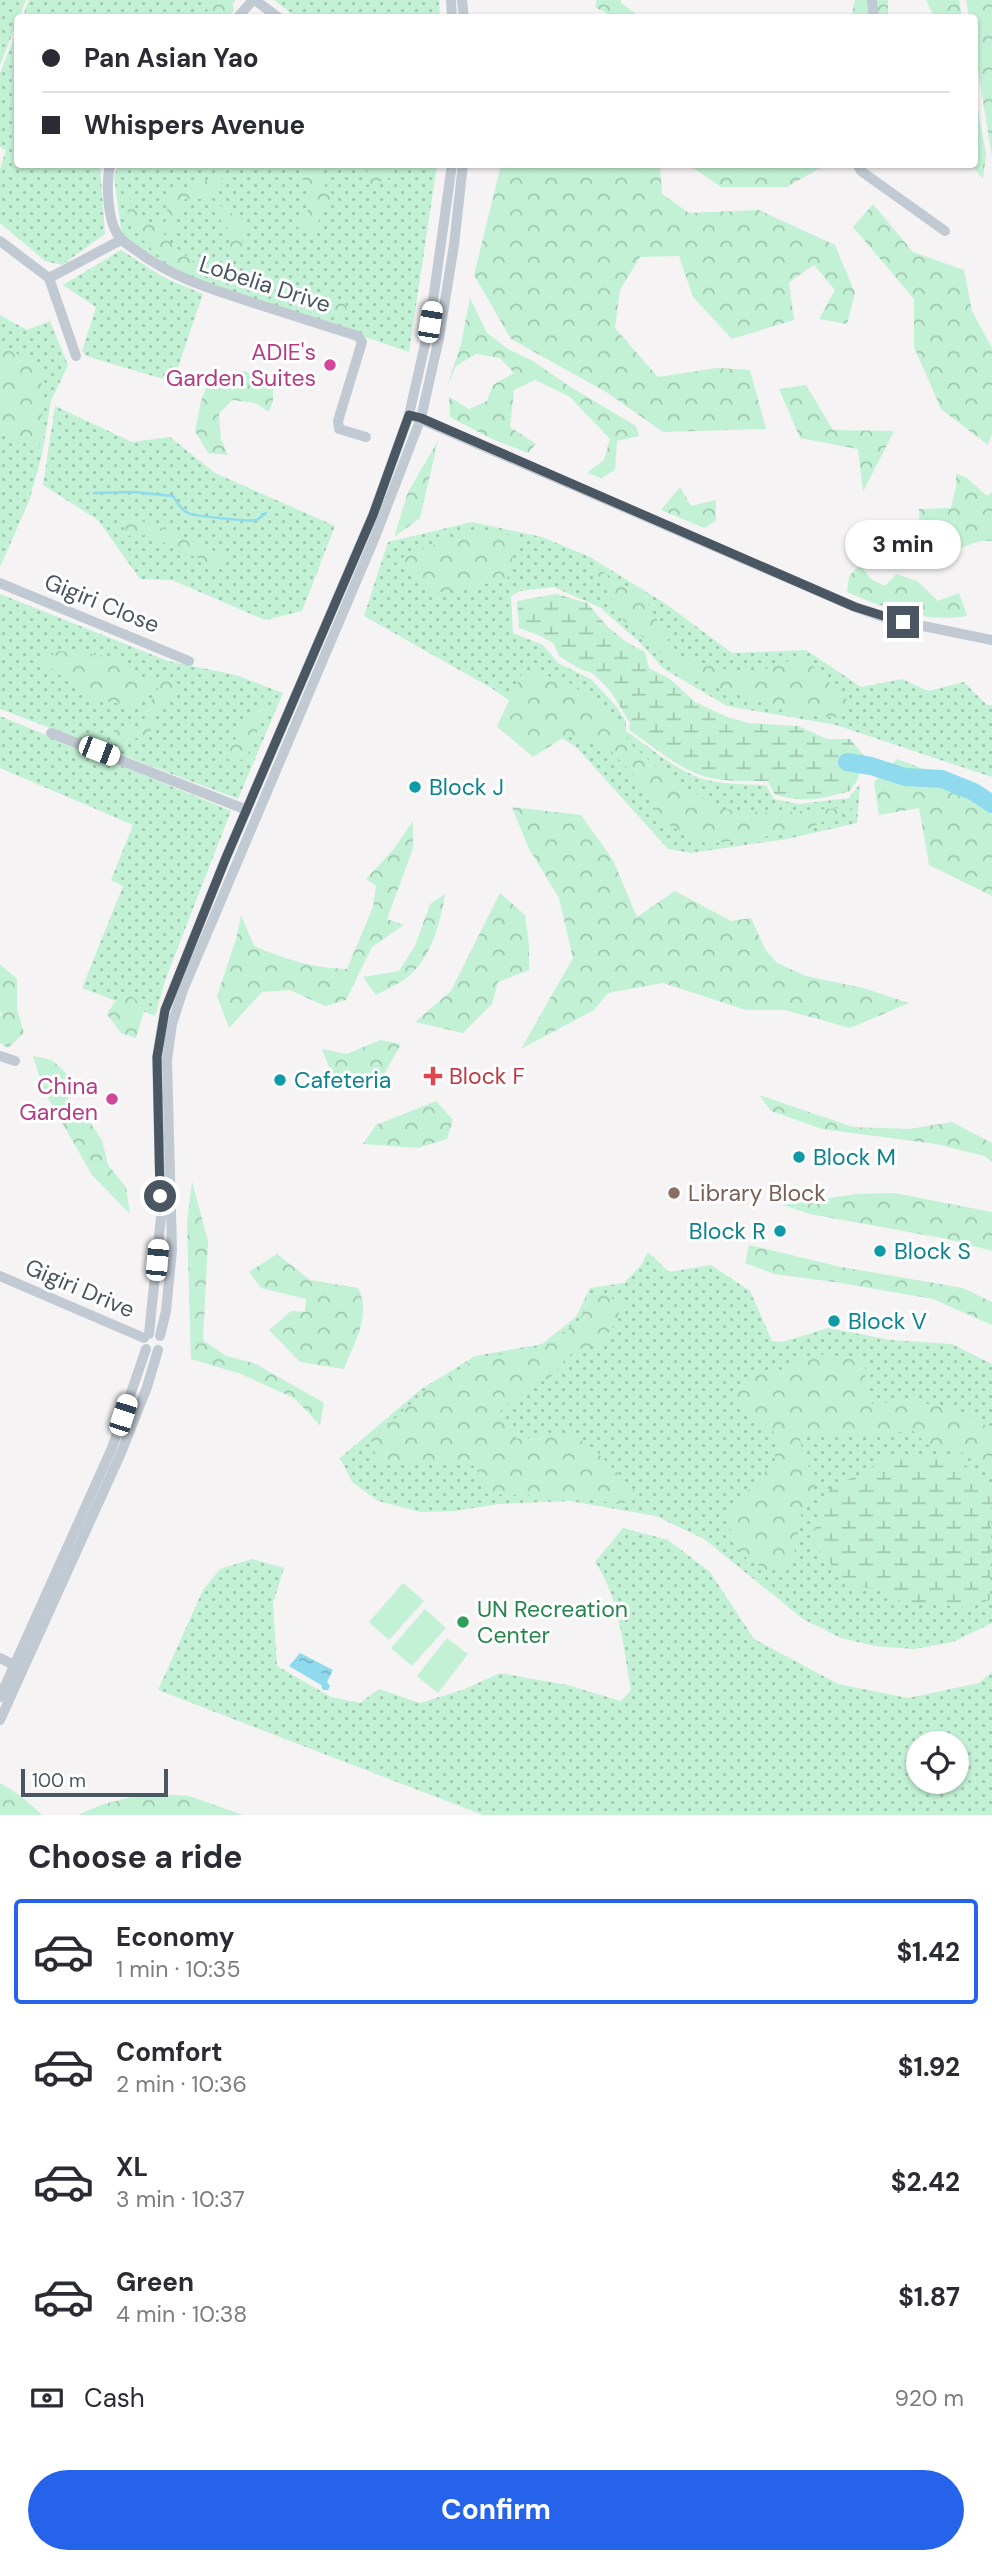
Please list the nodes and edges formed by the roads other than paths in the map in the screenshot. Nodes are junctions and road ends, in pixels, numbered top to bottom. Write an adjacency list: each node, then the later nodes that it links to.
1 (254, 0): 2 (street); 3 (street)
2 (241, 14)
3 (273, 14)
4 (109, 168): 9 (street)
5 (451, 168): 13 (street)
6 (463, 168): 14 (street)
7 (859, 168): 8 (street)
8 (945, 231)
9 (121, 240): 11 (street); 15 (street, Lobelia Drive)
10 (0, 241): 11 (street)
11 (48, 278): 12 (street)
12 (76, 356)
13 (409, 415): 14 (street); 19 (street)
14 (421, 418): 17 (street); 19 (street)
15 (366, 437)
16 (0, 583): 18 (street, Gigiri Close)
17 (992, 640)
18 (189, 661)
19 (286, 730): 21 (street); 25 (street)
20 (51, 733): 21 (street)
21 (247, 810): 25 (street)
22 (0, 1056): 23 (street)
23 (15, 1061)
24 (0, 1276): 25 (street, Gigiri Drive)
25 (150, 1339): 27 (street); 29 (street)
26 (0, 1658): 27 (street)
27 (15, 1665): 28 (street)
28 (0, 1697)
29 (0, 1720)

